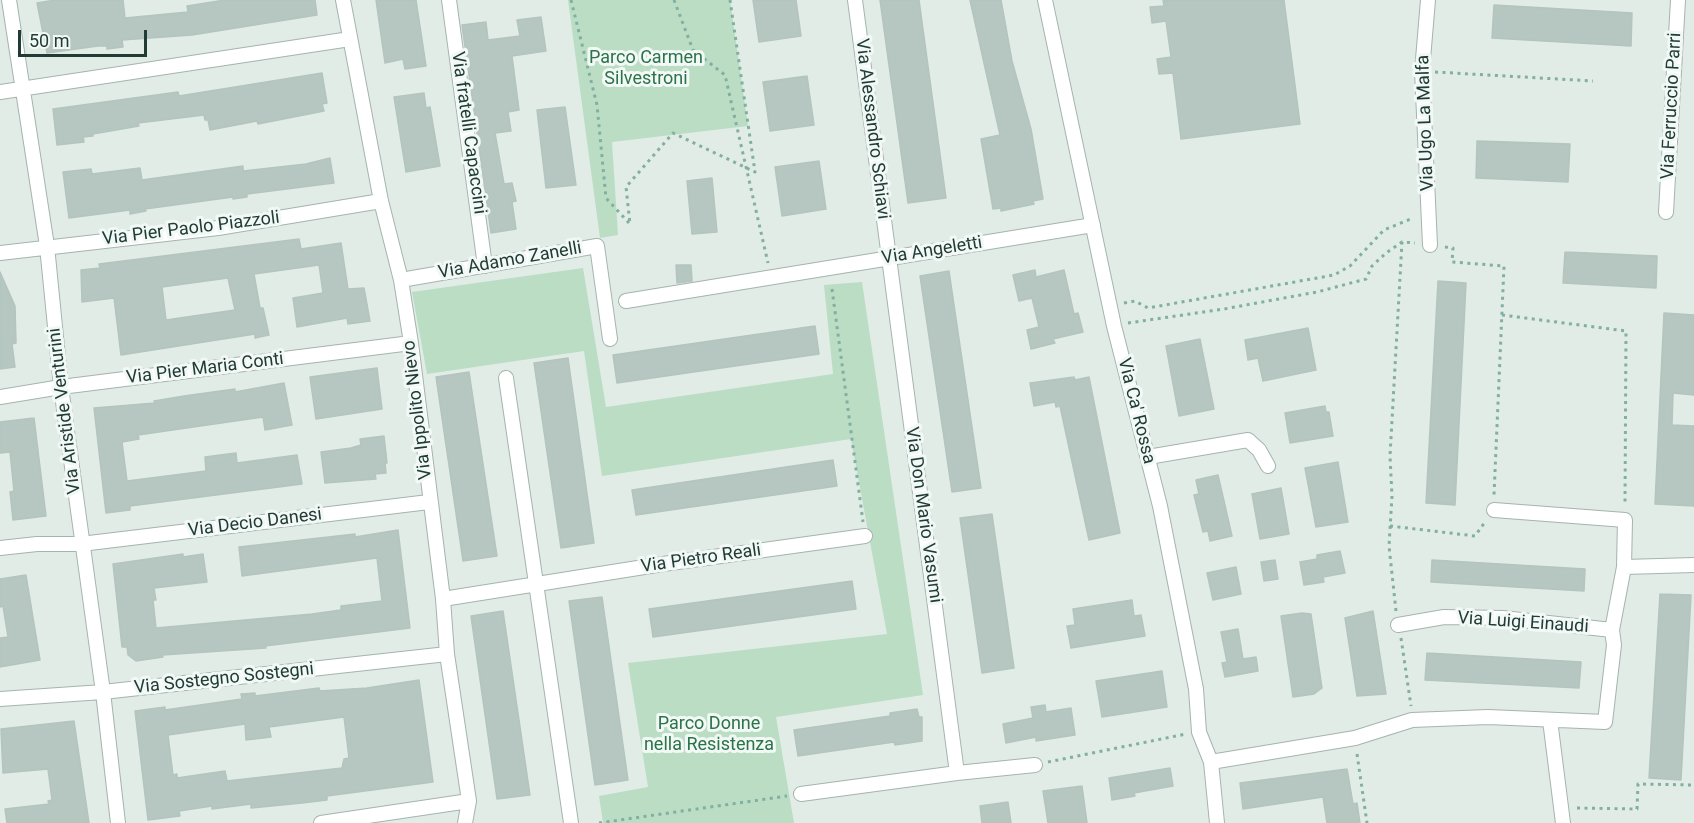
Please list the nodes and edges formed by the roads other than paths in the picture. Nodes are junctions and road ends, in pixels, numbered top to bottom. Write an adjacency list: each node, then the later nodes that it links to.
1 (9, 0): 9 (street, Via Aristide Venturini)
2 (343, 0): 8 (street, Via Ippolito Nievo)
3 (449, 0): 18 (street, Via fratelli Capaccini)
4 (855, 0): 17 (street, Via Alessandro Schiavi)
5 (1045, 0): 13 (street, Via Ca' Rossa)
6 (1428, 0): 15 (street, Via Ugo La Malfa)
7 (1678, 0): 12 (street, Via Ferruccio Parri)
8 (350, 39): 9 (street); 11 (street, Via Ippolito Nievo)
9 (24, 88): 10 (street); 14 (street, Via Aristide Venturini)
10 (0, 92)
11 (381, 201): 14 (street, Via Pier Paolo Piazzoli); 19 (street, Via Ippolito Nievo)
12 (1666, 212)
13 (1093, 225): 17 (street, Via Angeletti); 26 (street, Via Ca' Rossa)
14 (47, 246): 16 (street, Via Pier Paolo Piazzoli); 24 (street, Via Aristide Venturini)
15 (1430, 246)
16 (0, 253)
17 (889, 258): 20 (street, Via Angeletti); 45 (street, Via Don Mario Vasumi)
18 (485, 266): 19 (street, Via Adamo Zanelli); 21 (street, Via Adamo Zanelli)
19 (401, 280): 22 (street, Via Ippolito Nievo)
20 (626, 301)
21 (610, 339)
22 (411, 343): 24 (street, Via Pier Maria Conti); 28 (street, Via Ippolito Nievo)
23 (506, 378): 35 (street)
24 (61, 387): 25 (street, Via Pier Maria Conti); 31 (street, Via Aristide Venturini)
25 (0, 397)
26 (1148, 457): 27 (street); 43 (street, Via Ca' Rossa)
27 (1268, 466)
28 (429, 502): 31 (street, Via Decio Danesi); 36 (street, Via Ippolito Nievo)
29 (1494, 510): 34 (street)
30 (864, 536): 35 (street, Via Pietro Reali)
31 (81, 544): 32 (street, Via Decio Danesi); 40 (street, Via Aristide Venturini)
32 (0, 548)
33 (1694, 565): 34 (street)
34 (1624, 567): 38 (street)
35 (537, 583): 36 (street, Via Pietro Reali); 51 (street)
36 (443, 599): 39 (street, Via Ippolito Nievo)
37 (1398, 626): 38 (street, Via Luigi Einaudi)
38 (1612, 630): 42 (street)
39 (447, 654): 40 (street, Via Sostegno Sostegni); 47 (street, Via Ippolito Nievo)
40 (103, 692): 41 (street, Via Sostegno Sostegni); 48 (street, Via Aristide Venturini)
41 (0, 699)
42 (1550, 720): 43 (street); 53 (street)
43 (1211, 762): 52 (street, Via Ca' Rossa)
44 (1035, 765): 45 (street)
45 (957, 773): 46 (street)
46 (801, 794)
47 (469, 801): 49 (street); 50 (street, Via Ippolito Nievo)
48 (118, 823)
49 (321, 823)
50 (465, 823)
51 (571, 823)
52 (1217, 823)
53 (1563, 823)

